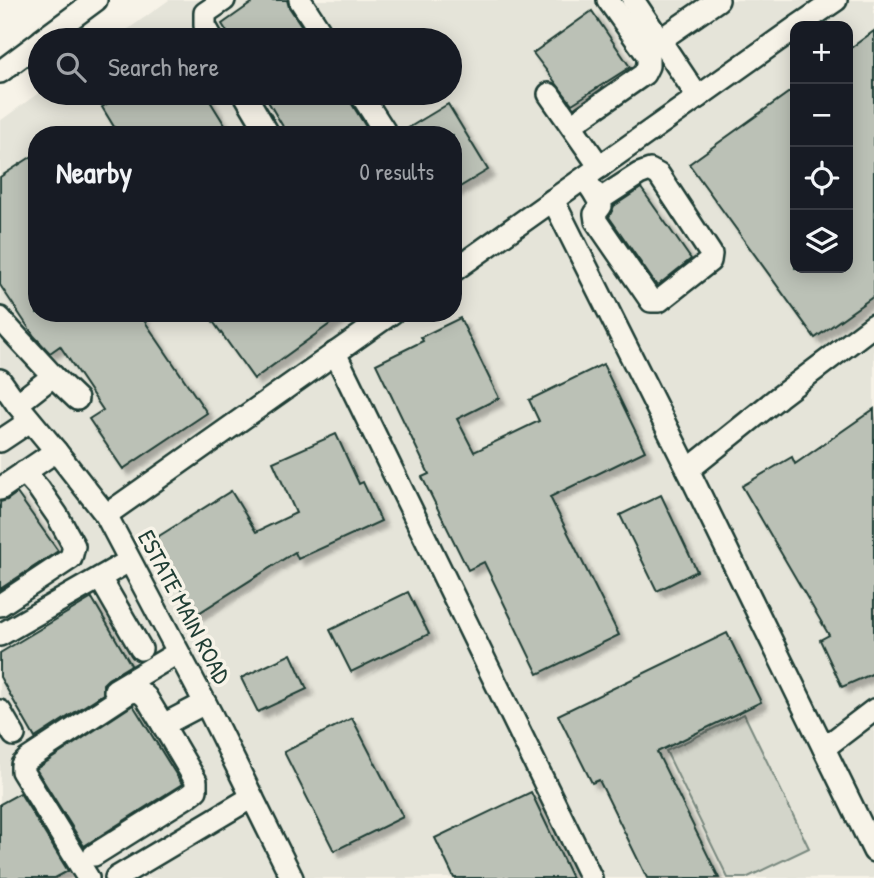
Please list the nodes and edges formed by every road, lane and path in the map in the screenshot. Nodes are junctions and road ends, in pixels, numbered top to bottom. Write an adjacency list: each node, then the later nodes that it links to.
1 (96, 0): 9 (street)
2 (224, 0): 10 (street)
3 (300, 0): 11 (street)
4 (608, 0): 20 (street)
5 (633, 0): 13 (street)
6 (718, 0): 13 (street)
7 (836, 0): 8 (street)
8 (806, 21)
9 (58, 28)
10 (206, 28)
11 (318, 28)
12 (790, 32): 17 (street)
13 (660, 40): 17 (street)
14 (28, 51): 15 (street)
15 (0, 72)
16 (550, 94): 20 (street)
17 (698, 97): 23 (street)
18 (251, 105): 21 (street)
19 (368, 105): 22 (street)
20 (570, 125): 23 (street)
21 (264, 126)
22 (381, 126)
23 (592, 173): 24 (street); 25 (street)
24 (553, 200): 26 (street); 38 (street)
25 (599, 200): 25 (street)
26 (462, 265)
27 (0, 318): 31 (street)
28 (374, 322): 30 (street)
29 (874, 326): 38 (street)
30 (335, 353): 41 (street); 61 (street)
31 (53, 376): 33 (street); 34 (street)
32 (0, 380): 34 (street, ESTATE MAIN ROAD)
33 (77, 400)
34 (17, 404): 35 (street, ESTATE MAIN ROAD)
35 (30, 421): 36 (street); 37 (street, ESTATE MAIN ROAD)
36 (0, 441)
37 (56, 451): 39 (street); 41 (street, ESTATE MAIN ROAD)
38 (688, 470): 54 (street)
39 (24, 472): 40 (street); 44 (street)
40 (0, 489)
41 (106, 515): 42 (street, ESTATE MAIN ROAD)
42 (129, 561): 43 (street); 47 (street, ESTATE MAIN ROAD)
43 (100, 578): 45 (street); 46 (street)
44 (0, 605)
45 (0, 635)
46 (141, 649)
47 (177, 653): 48 (street, ESTATE MAIN ROAD); 53 (street)
48 (205, 703): 51 (street); 55 (street, ESTATE MAIN ROAD)
49 (874, 710): 54 (street)
50 (0, 711): 52 (street)
51 (163, 726): 57 (street); 58 (street)
52 (13, 735)
53 (35, 738)
54 (824, 748): 56 (street)
55 (252, 797): 59 (street); 60 (street, ESTATE MAIN ROAD)
56 (874, 851)
57 (94, 855)
58 (88, 878)
59 (116, 878)
60 (292, 878)
61 (591, 878)

